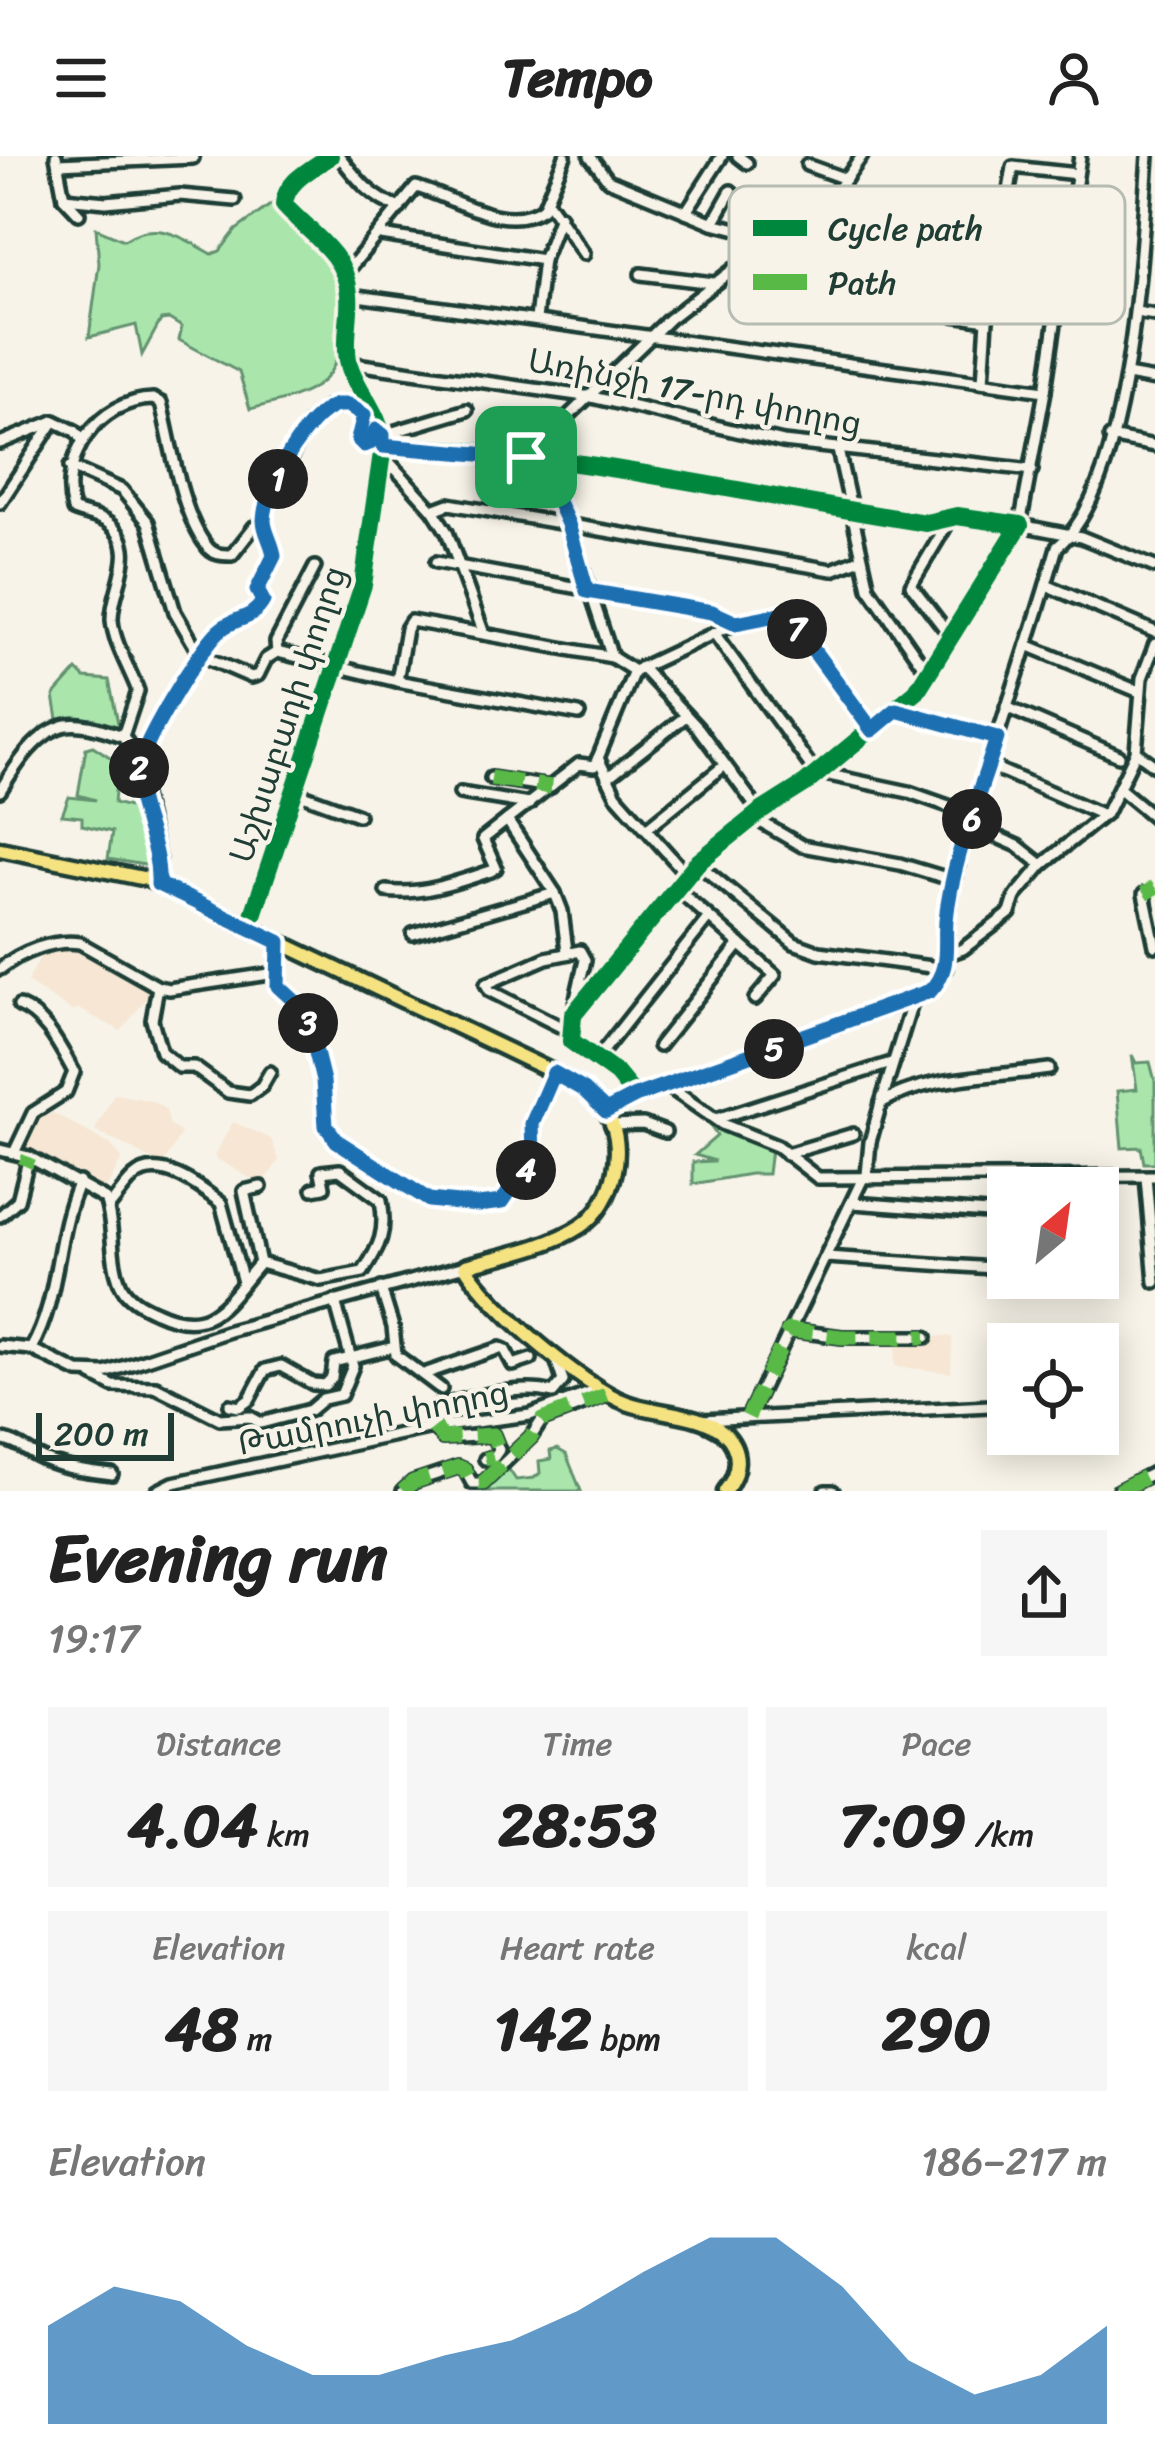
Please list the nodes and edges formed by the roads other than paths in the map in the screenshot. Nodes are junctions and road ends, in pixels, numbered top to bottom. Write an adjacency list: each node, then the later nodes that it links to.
1 (330, 156): 33 (street)
2 (339, 156): 22 (street)
3 (566, 156): 20 (street)
4 (590, 156): 23 (street)
5 (722, 156): 23 (street)
6 (862, 156): 13 (street)
7 (1080, 156): 12 (street)
8 (1148, 156): 21 (street)
9 (193, 158): 10 (street)
10 (57, 160): 18 (street)
11 (807, 165): 13 (street)
12 (1077, 174): 15 (street); 16 (street)
13 (845, 179): 14 (street)
14 (838, 186)
15 (1010, 186)
16 (1075, 186)
17 (729, 195): 26 (street)
18 (64, 198): 19 (street); 24 (street)
19 (235, 200)
20 (547, 201): 22 (street); 25 (street)
21 (1150, 207): 29 (street)
22 (400, 208): 28 (street)
23 (686, 212): 26 (street)
24 (79, 214)
25 (560, 216): 31 (street); 32 (street)
26 (713, 223): 27 (street)
27 (729, 227)
28 (381, 235): 32 (street); 33 (street)
29 (1142, 244): 30 (street); 38 (street)
30 (1155, 247)
31 (584, 254)
32 (543, 260): 40 (street)
33 (346, 273): 37 (street)
34 (729, 273): 36 (street)
35 (641, 274): 36 (street)
36 (715, 284): 43 (street)
37 (350, 295): 40 (street); 44 (street)
38 (1136, 312): 39 (street); 45 (street)
39 (1155, 315)
40 (536, 319): 43 (street)
41 (987, 324): 47 (street)
42 (1056, 324): 48 (street)
43 (652, 334): 47 (street); 49 (street)
44 (348, 363): 49 (street, Առինջի 17-րդ փողոց); 55 (street)
45 (1127, 375): 46 (street); 52 (street)
46 (1155, 380)
47 (983, 382): 48 (street)
48 (1046, 391): 61 (street)
49 (592, 397): 57 (street, Առինջի 17-րդ փողոց); 58 (street)
50 (467, 410): 55 (street)
51 (54, 421): 53 (street); 54 (street); 62 (street)
52 (1110, 437): 56 (street); 69 (street)
53 (82, 441): 60 (street); 66 (street)
54 (0, 443)
55 (383, 445): 58 (street); 63 (street); 66 (street); 87 (street, Աշխաբադի փողոց)
56 (1155, 446)
57 (838, 450): 61 (street, Առինջի 17-րդ փողոց); 64 (street)
58 (526, 457): 59 (street)
59 (539, 459): 64 (street); 67 (street)
60 (70, 466): 85 (street); 98 (street)
61 (1032, 470): 68 (street)
62 (0, 503)
63 (433, 510): 67 (street); 73 (street)
64 (854, 512): 65 (street); 70 (street)
65 (952, 517): 68 (street); 80 (street)
66 (263, 523): 85 (street)
67 (568, 524): 70 (street); 76 (street)
68 (1020, 525): 69 (street); 80 (street)
69 (1071, 535): 74 (street); 75 (street)
70 (860, 559): 89 (street)
71 (436, 562): 73 (street)
72 (314, 567): 84 (street)
73 (459, 567): 76 (street); 81 (street)
74 (1155, 567)
75 (1046, 585): 78 (street); 83 (street)
76 (587, 591): 77 (street); 86 (street)
77 (736, 623): 79 (street); 99 (street)
78 (1155, 632)
79 (714, 633): 88 (street); 109 (street)
80 (954, 633): 89 (street)
81 (484, 634): 86 (street); 91 (street)
82 (1155, 644): 90 (street)
83 (1027, 645): 93 (street); 94 (street)
84 (277, 652): 85 (street); 87 (street)
85 (200, 655): 100 (street)
86 (612, 657): 88 (street)
87 (338, 668): 91 (street); 116 (street, Աշխաբադի փողոց)
88 (637, 669): 97 (street); 105 (street)
89 (928, 673): 95 (street)
90 (1142, 678): 92 (street); 93 (street)
91 (397, 681): 96 (street)
92 (1155, 688)
93 (1140, 692): 103 (street)
94 (1006, 707): 102 (street); 104 (street)
95 (896, 710): 99 (street); 102 (street)
96 (579, 714)
97 (686, 716): 106 (street); 112 (street)
98 (131, 721): 100 (street); 101 (street)
99 (872, 730): 109 (street)
100 (153, 732): 110 (street)
101 (123, 736): 110 (street); 113 (street)
102 (997, 738): 107 (street)
103 (1136, 752): 108 (street); 115 (street)
104 (1119, 756)
105 (598, 758): 112 (street); 114 (street)
106 (725, 765): 119 (street); 125 (street)
107 (988, 765): 121 (street); 124 (street)
108 (1155, 766)
109 (815, 772): 119 (street); 124 (street)
110 (136, 774): 131 (street)
111 (490, 778): 114 (street)
112 (607, 778): 125 (street)
113 (1, 782)
114 (551, 787): 118 (street)
115 (1120, 789): 121 (street); 122 (street)
116 (295, 792): 120 (street); 137 (street, Աշխաբադի փողոց)
117 (460, 793): 118 (street)
118 (529, 804): 123 (street)
119 (757, 814): 127 (street); 130 (street)
120 (358, 815)
121 (1103, 815): 128 (street)
122 (1155, 818)
123 (507, 820): 133 (street); 134 (street)
124 (972, 820): 128 (street); 130 (street)
125 (646, 829): 129 (street)
126 (0, 849): 131 (main road)
127 (697, 863): 129 (street); 145 (street)
128 (1042, 865): 143 (street)
129 (686, 875): 132 (street)
130 (953, 880): 143 (street)
131 (158, 884): 137 (main road)
132 (676, 888): 136 (street); 151 (street)
133 (386, 891)
134 (555, 893): 138 (street); 142 (street)
135 (1144, 894): 141 (street)
136 (710, 917): 140 (street); 154 (street)
137 (249, 927): 139 (main road)
138 (413, 934)
139 (279, 942): 146 (street); 158 (main road)
140 (740, 944): 148 (street); 153 (street)
141 (1155, 946)
142 (568, 952): 151 (street); 152 (street)
143 (946, 955): 145 (street)
144 (0, 969): 147 (street)
145 (946, 969): 149 (street)
146 (276, 973): 147 (street); 158 (street)
147 (158, 987): 157 (street)
148 (755, 999)
149 (914, 999): 155 (street); 159 (street)
150 (19, 1006): 167 (street)
151 (573, 1015): 152 (street)
152 (571, 1032): 154 (street)
153 (659, 1046)
154 (596, 1060): 160 (street)
155 (892, 1063): 161 (street); 163 (street)
156 (1048, 1070): 161 (street)
157 (269, 1072)
158 (554, 1073): 162 (main road)
159 (666, 1085): 160 (street); 163 (street)
160 (635, 1096): 162 (street)
161 (886, 1100): 170 (street)
162 (609, 1118): 164 (street); 183 (main road)
163 (716, 1119): 168 (street)
164 (664, 1132)
165 (853, 1135): 168 (street)
166 (0, 1150): 167 (street)
167 (14, 1153): 169 (street)
168 (786, 1154): 170 (street)
169 (29, 1157): 174 (street); 180 (street)
170 (865, 1176): 173 (street); 177 (street)
171 (1150, 1176): 172 (street); 187 (street)
172 (1119, 1179)
173 (987, 1180)
174 (79, 1182): 178 (street); 196 (street)
175 (262, 1187): 182 (street)
176 (313, 1189): 185 (street)
177 (853, 1203): 179 (street); 181 (street)
178 (109, 1208): 186 (street); 191 (street)
179 (987, 1213)
180 (0, 1216)
181 (826, 1257): 184 (street); 192 (street)
182 (260, 1263): 185 (street); 186 (street)
183 (465, 1266): 188 (street); 198 (main road)
184 (987, 1268)
185 (342, 1277): 189 (street)
186 (243, 1282): 191 (street)
187 (1154, 1282)
188 (382, 1288): 189 (street); 197 (street)
189 (347, 1298): 190 (street)
190 (335, 1301): 194 (street); 199 (street)
191 (197, 1324): 194 (street)
192 (789, 1330): 193 (street); 207 (street)
193 (926, 1336)
194 (202, 1341): 202 (street)
195 (0, 1346): 196 (street)
196 (31, 1349): 202 (street)
197 (395, 1351): 199 (street); 201 (street)
198 (555, 1356): 204 (main road); 208 (street)
199 (351, 1358): 202 (street); 205 (street)
200 (531, 1360): 201 (street)
201 (424, 1374): 203 (street)
202 (92, 1375)
203 (441, 1389)
204 (602, 1393): 209 (main road); 210 (street, Թամրուչի փողոց); 216 (street)
205 (230, 1406)
206 (987, 1406): 207 (street)
207 (748, 1417): 209 (street)
208 (424, 1418)
209 (699, 1420): 217 (main road)
210 (434, 1427): 212 (street); 215 (street, Թամրուչի փողոց)
211 (0, 1439): 214 (street)
212 (484, 1459)
213 (1155, 1472): 218 (street)
214 (112, 1474)
215 (157, 1491)
216 (403, 1491)
217 (725, 1491)
218 (1118, 1491)

